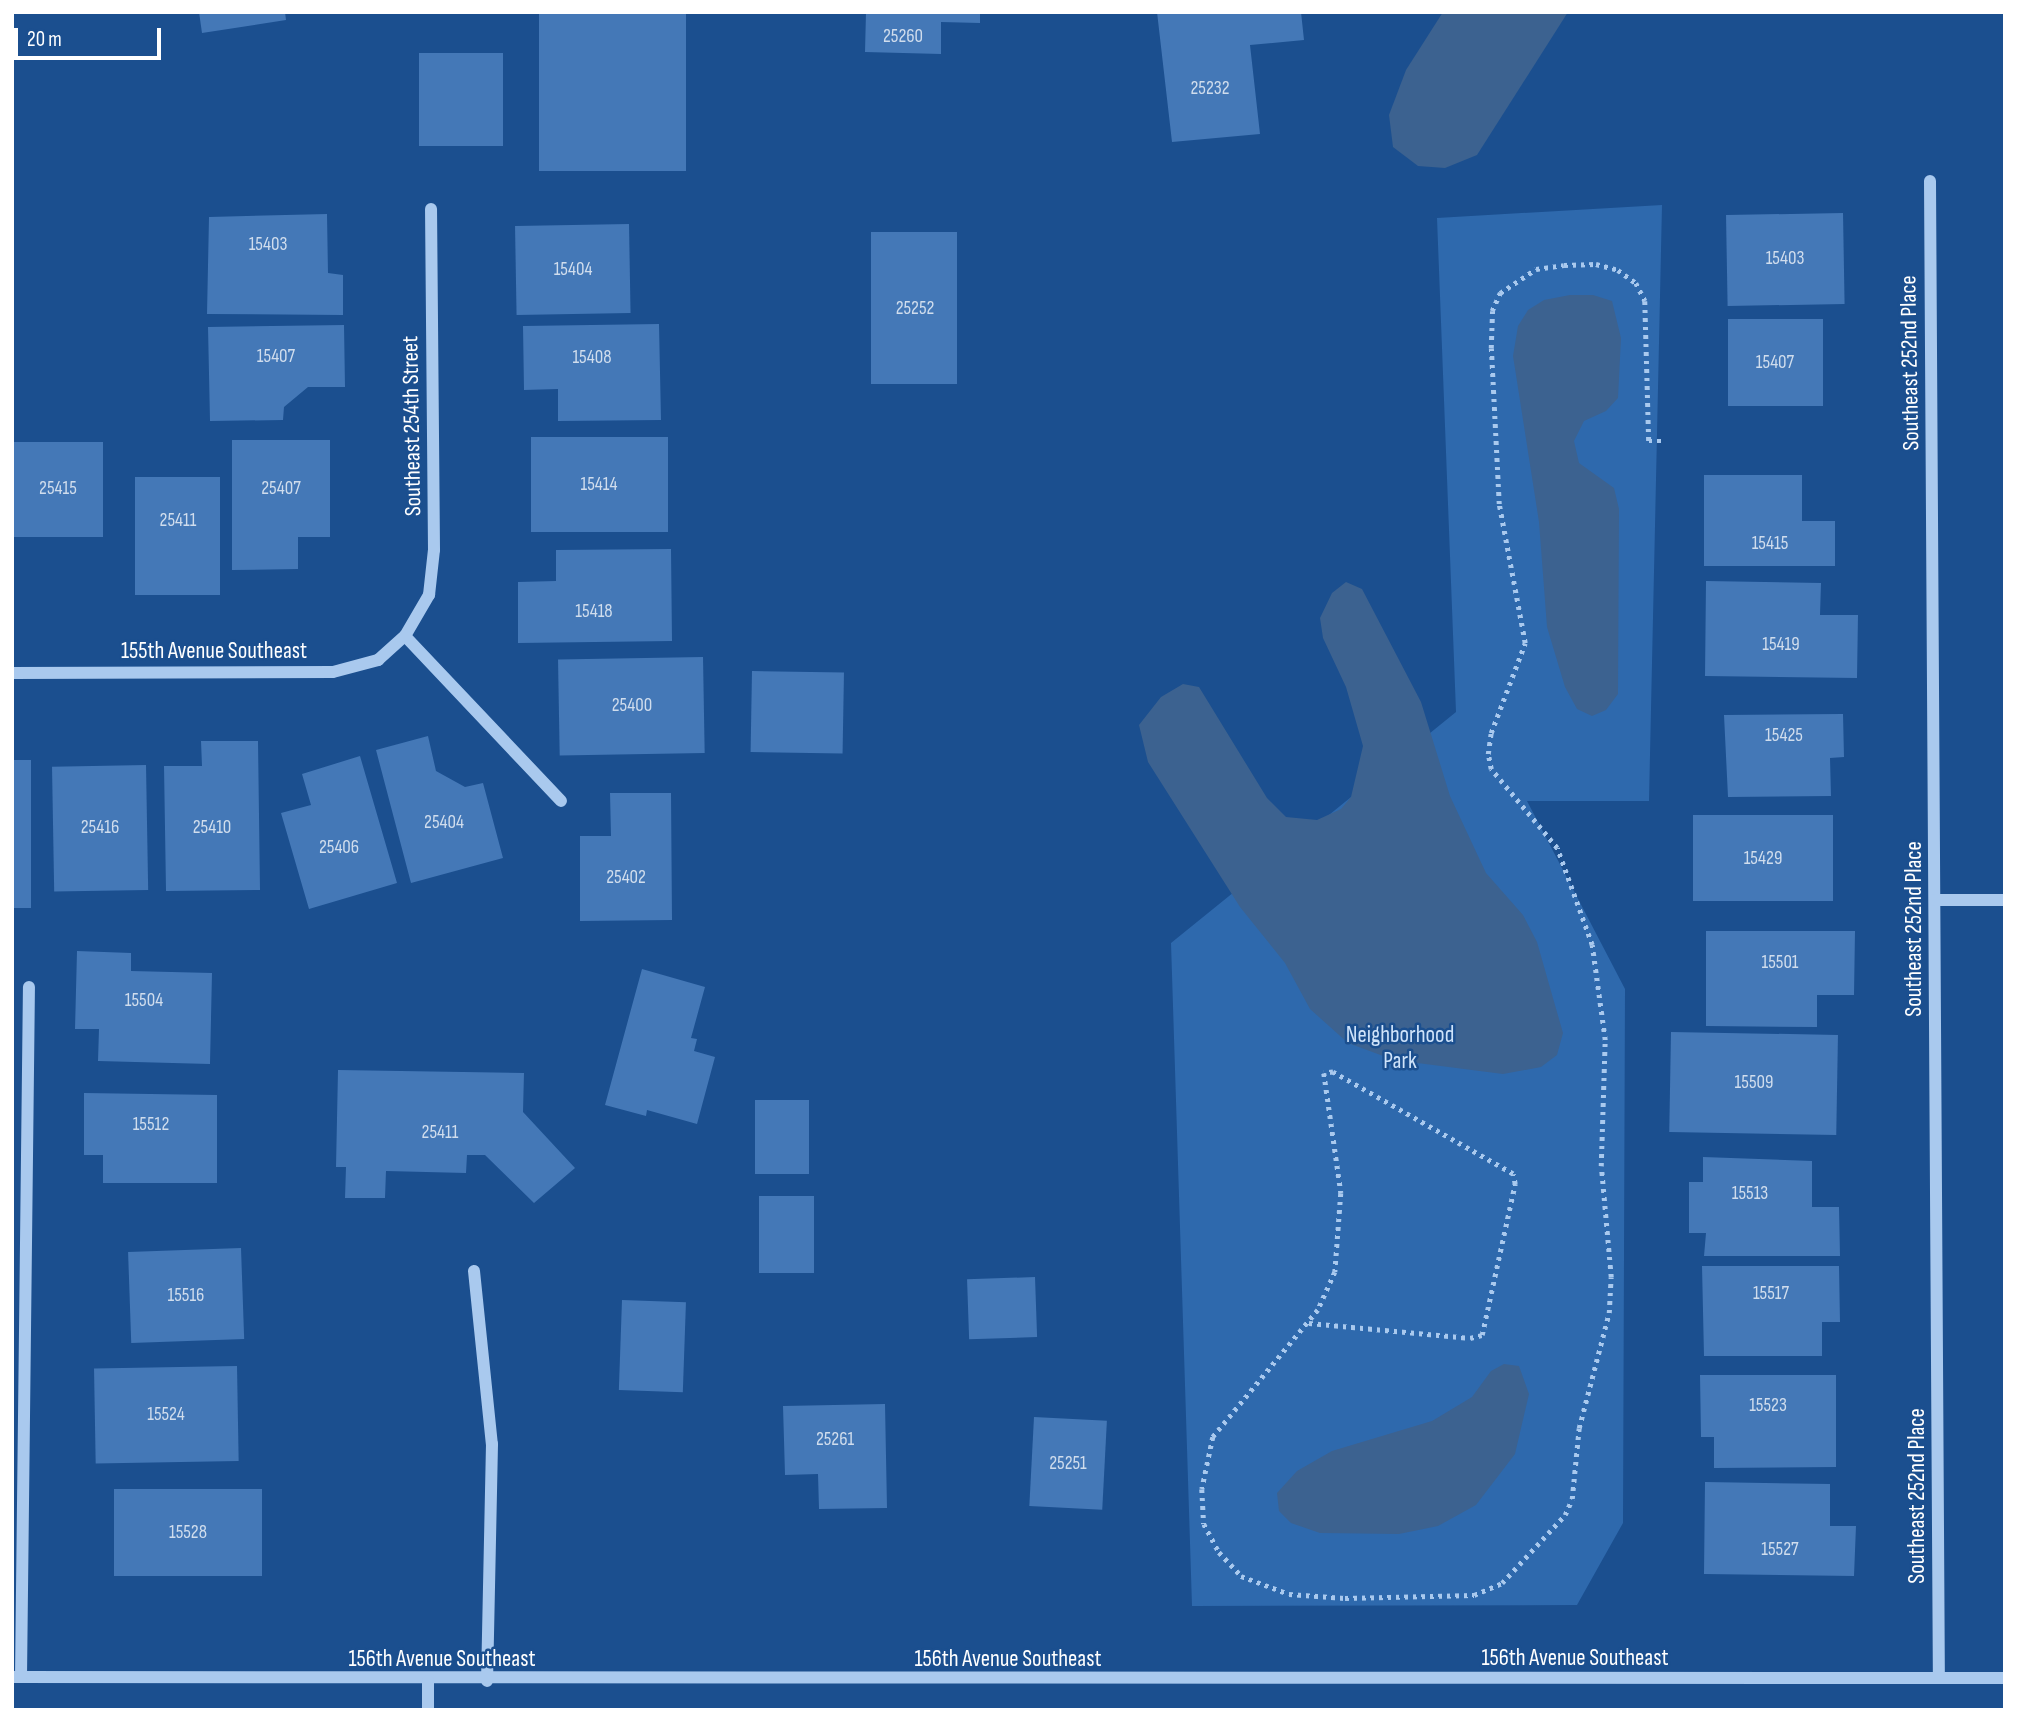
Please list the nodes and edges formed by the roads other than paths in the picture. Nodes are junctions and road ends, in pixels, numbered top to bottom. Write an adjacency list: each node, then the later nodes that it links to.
1 (1930, 181): 6 (street, Southeast 252nd Place)
2 (431, 209): 3 (street, Southeast 254th Street)
3 (405, 636): 4 (street, 155th Avenue Southeast); 5 (street)
4 (12, 673)
5 (561, 801)
6 (1936, 900): 7 (street); 11 (street, Southeast 252nd Place)
7 (2005, 900)
8 (29, 987): 10 (street)
9 (474, 1271): 14 (street)
10 (17, 1677): 13 (street, 156th Avenue Southeast)
11 (1939, 1678): 12 (street, 156th Avenue Southeast); 14 (street, 156th Avenue Southeast)
12 (2005, 1678)
13 (428, 1681): 14 (street, 156th Avenue Southeast); 15 (street)
14 (487, 1681)
15 (428, 1710)

